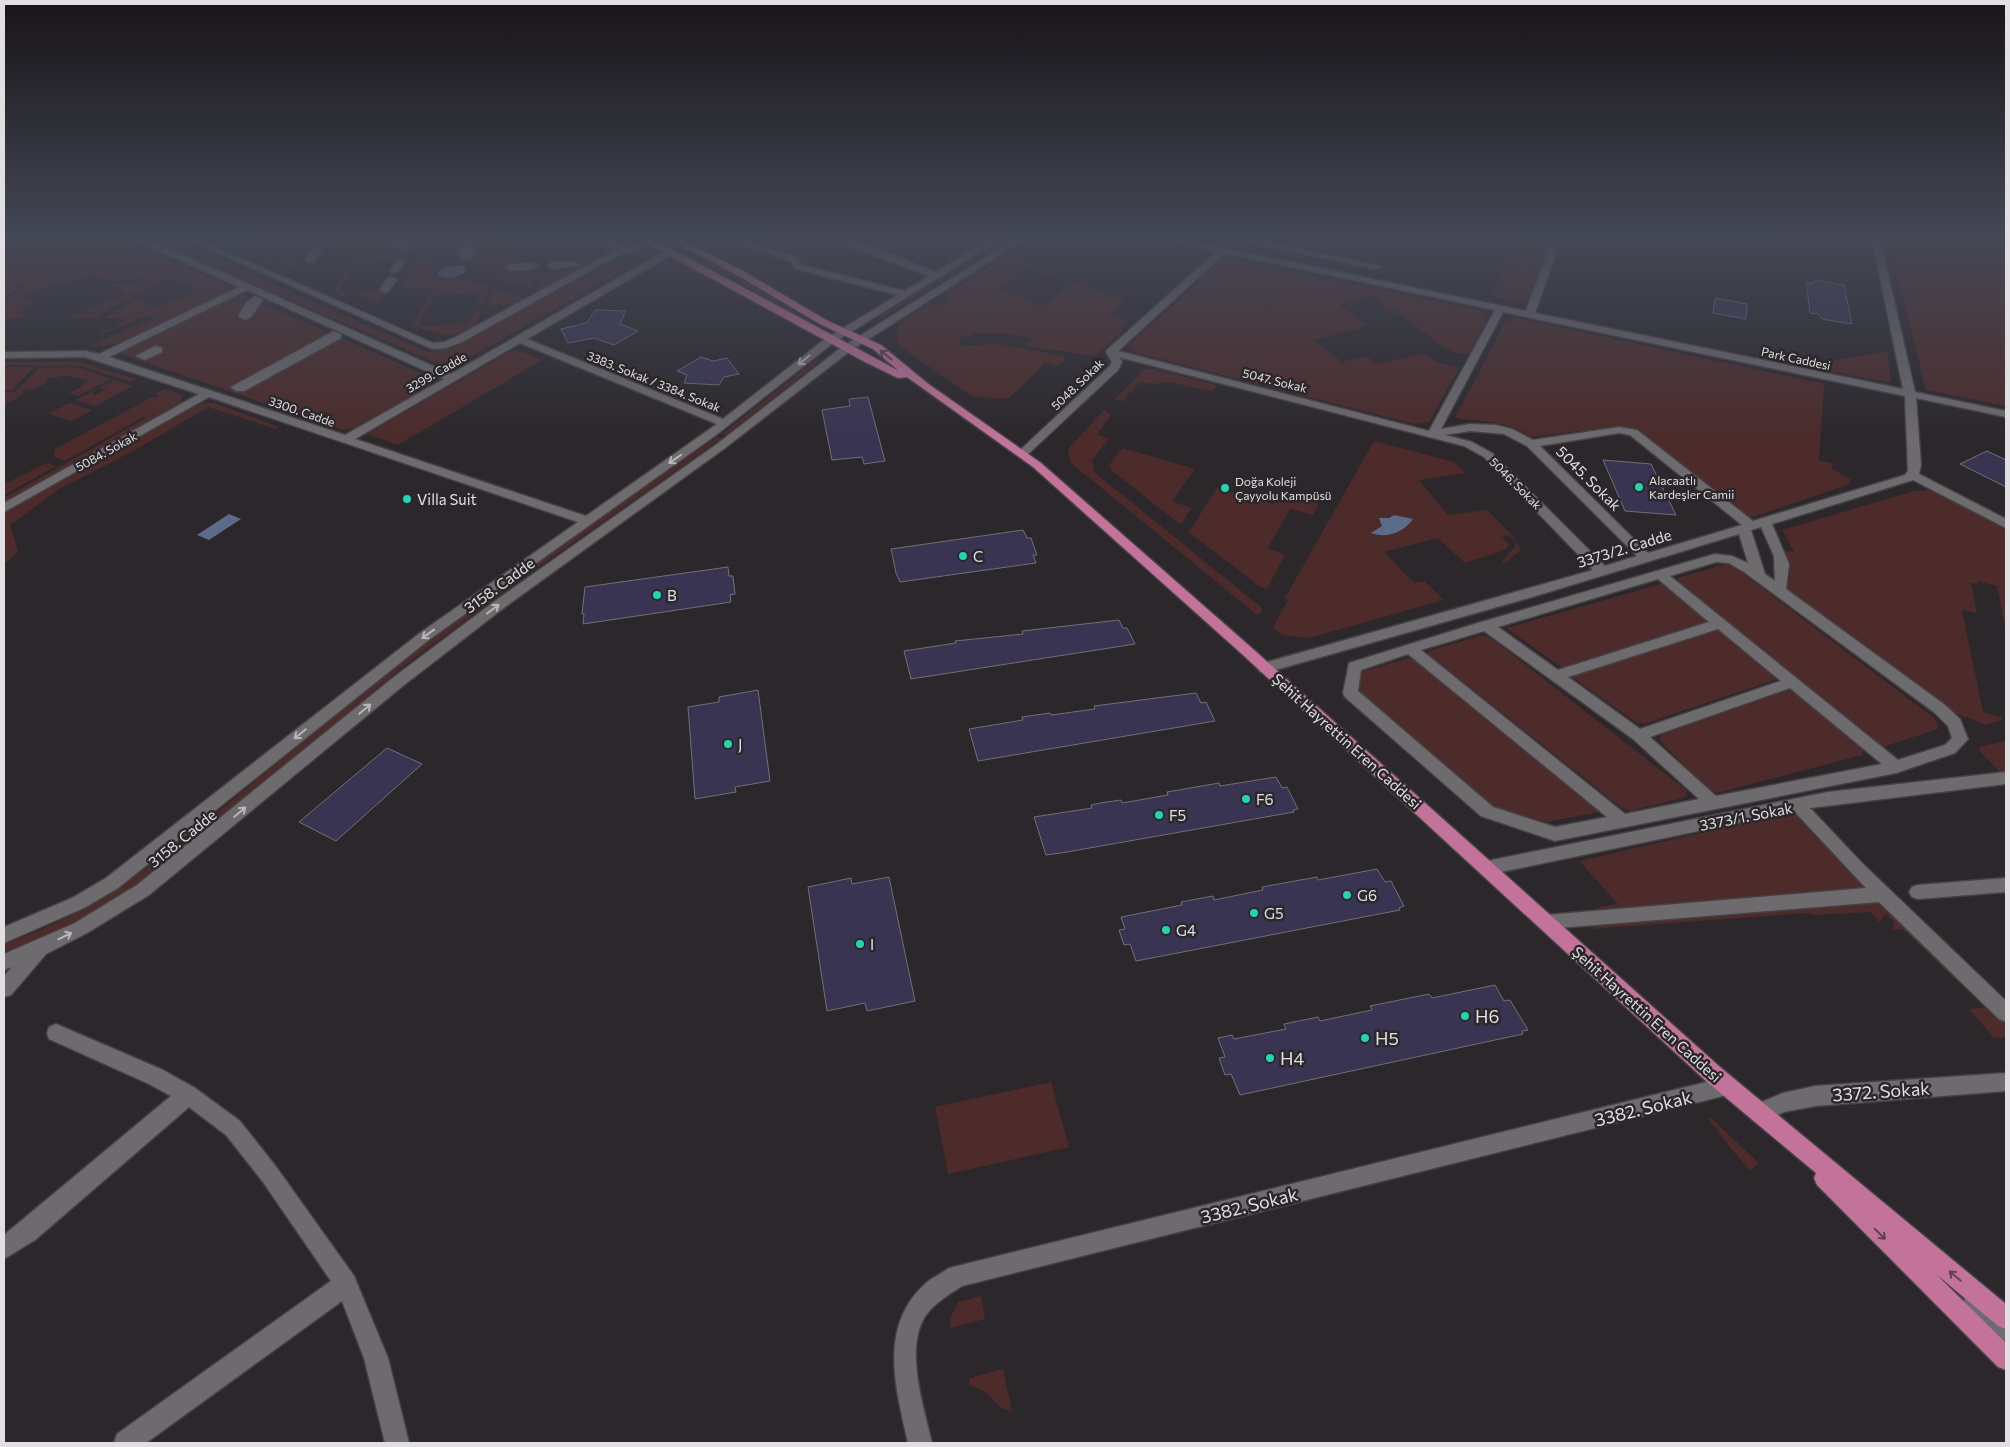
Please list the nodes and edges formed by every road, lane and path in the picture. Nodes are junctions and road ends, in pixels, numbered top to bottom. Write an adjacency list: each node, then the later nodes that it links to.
1 (206, 307): 23 (street)
2 (291, 307): 24 (street)
3 (343, 307): 4 (street)
4 (519, 307)
5 (575, 307): 17 (street, 3299. Cadde)
6 (771, 307): 18 (main road, Şehit Hayrettin Eren Caddesi)
7 (799, 307): 16 (main road, Şehit Hayrettin Eren Caddesi)
8 (886, 307): 16 (street, 3158. Cadde)
9 (914, 307): 19 (street, 3158. Cadde)
10 (1161, 307): 21 (street, 5048. Sokak)
11 (1494, 307): 14 (street, Park Caddesi)
12 (1533, 307): 15 (street)
13 (1891, 307): 28 (street)
14 (1501, 308): 15 (street, Park Caddesi); 31 (street)
15 (1530, 314): 28 (street, Park Caddesi)
16 (844, 332): 18 (street, 3158. Cadde); 19 (main road, Şehit Hayrettin Eren Caddesi)
17 (518, 339): 24 (street, 3299. Cadde); 30 (street, 3383. Sokak / 3384. Sokak)
18 (830, 340): 20 (main road, Şehit Hayrettin Eren Caddesi); 30 (street, 3158. Cadde, one-way to 30)
19 (861, 340): 20 (street, 3158. Cadde); 25 (main road, Şehit Hayrettin Eren Caddesi, one-way to 19)
20 (846, 349): 25 (main road, Şehit Hayrettin Eren Caddesi); 59 (street, 3158. Cadde, one-way to 20)
21 (1111, 352): 31 (street, 5047. Sokak); 34 (street, 5048. Sokak)
22 (4, 356): 23 (street, 3300. Cadde)
23 (100, 357): 27 (street, 3300. Cadde)
24 (451, 378): 32 (street, 3299. Cadde)
25 (923, 385): 34 (main road, Şehit Hayrettin Eren Caddesi)
26 (240, 389): 26 (street)
27 (209, 394): 32 (street, 3300. Cadde); 36 (street, 5084. Sokak)
28 (1910, 395): 29 (street, Park Caddesi); 35 (street)
29 (2006, 414)
30 (724, 423): 37 (street, 3158. Cadde, one-way to 37)
31 (1432, 435): 33 (street, 5045. Sokak); 42 (street, 5046. Sokak)
32 (345, 440): 37 (street, 3300. Cadde)
33 (1531, 444): 40 (street); 41 (street, 5045. Sokak)
34 (1022, 454): 49 (main road, Şehit Hayrettin Eren Caddesi)
35 (1912, 475): 38 (street, 3373/2. Cadde); 39 (street)
36 (4, 508)
37 (588, 521): 58 (street, 3158. Cadde, one-way to 58)
38 (1766, 522): 40 (street, 3373/2. Cadde); 45 (street)
39 (2006, 524)
40 (1748, 527): 41 (street, 3373/2. Cadde); 44 (street)
41 (1646, 558): 42 (street, 3373/2. Cadde)
42 (1602, 571): 49 (street, 3373/2. Cadde)
43 (1660, 574): 44 (street); 46 (street); 47 (street)
44 (1759, 576): 45 (street)
45 (1778, 591): 53 (street)
46 (1720, 623): 50 (street); 51 (street)
47 (1486, 625): 48 (street); 50 (street)
48 (1410, 649): 57 (street); 57 (street)
49 (1265, 668): 60 (main road, Şehit Hayrettin Eren Caddesi)
50 (1556, 676): 52 (street)
51 (1793, 682): 52 (street); 53 (street)
52 (1638, 735): 55 (street)
53 (1896, 767): 55 (street)
54 (2006, 778): 56 (street, 3373/1. Sokak)
55 (1712, 802): 57 (street)
56 (1798, 805): 60 (street, 3373/1. Sokak); 63 (street)
57 (1621, 820)
58 (191, 821): 59 (street); 65 (street, 3158. Cadde)
59 (215, 833): 66 (street, 3158. Cadde, one-way to 59)
60 (1487, 868): 64 (main road, Şehit Hayrettin Eren Caddesi)
61 (2006, 885): 62 (street)
62 (1918, 892)
63 (1885, 894): 64 (street); 69 (street)
64 (1546, 922): 72 (main road, Şehit Hayrettin Eren Caddesi)
65 (4, 935)
66 (40, 948): 67 (street, 3158. Cadde); 68 (street)
67 (4, 962)
68 (4, 989)
69 (2006, 1013)
70 (56, 1033): 73 (street)
71 (2006, 1082): 74 (street, 3372. Sokak)
72 (1728, 1086): 74 (main road, Şehit Hayrettin Eren Caddesi); 83 (street, 3382. Sokak)
73 (188, 1095): 75 (street); 76 (street)
74 (1759, 1113): 77 (main road, Şehit Hayrettin Eren Caddesi, one-way to 74); 80 (main road, Şehit Hayrettin Eren Caddesi, one-way to 80)
75 (4, 1248)
76 (346, 1284): 81 (street); 82 (street)
77 (2006, 1318)
78 (2006, 1333): 79 (street)
79 (2006, 1338)
80 (2006, 1359)
81 (126, 1443)
82 (397, 1443)
83 (920, 1443)

